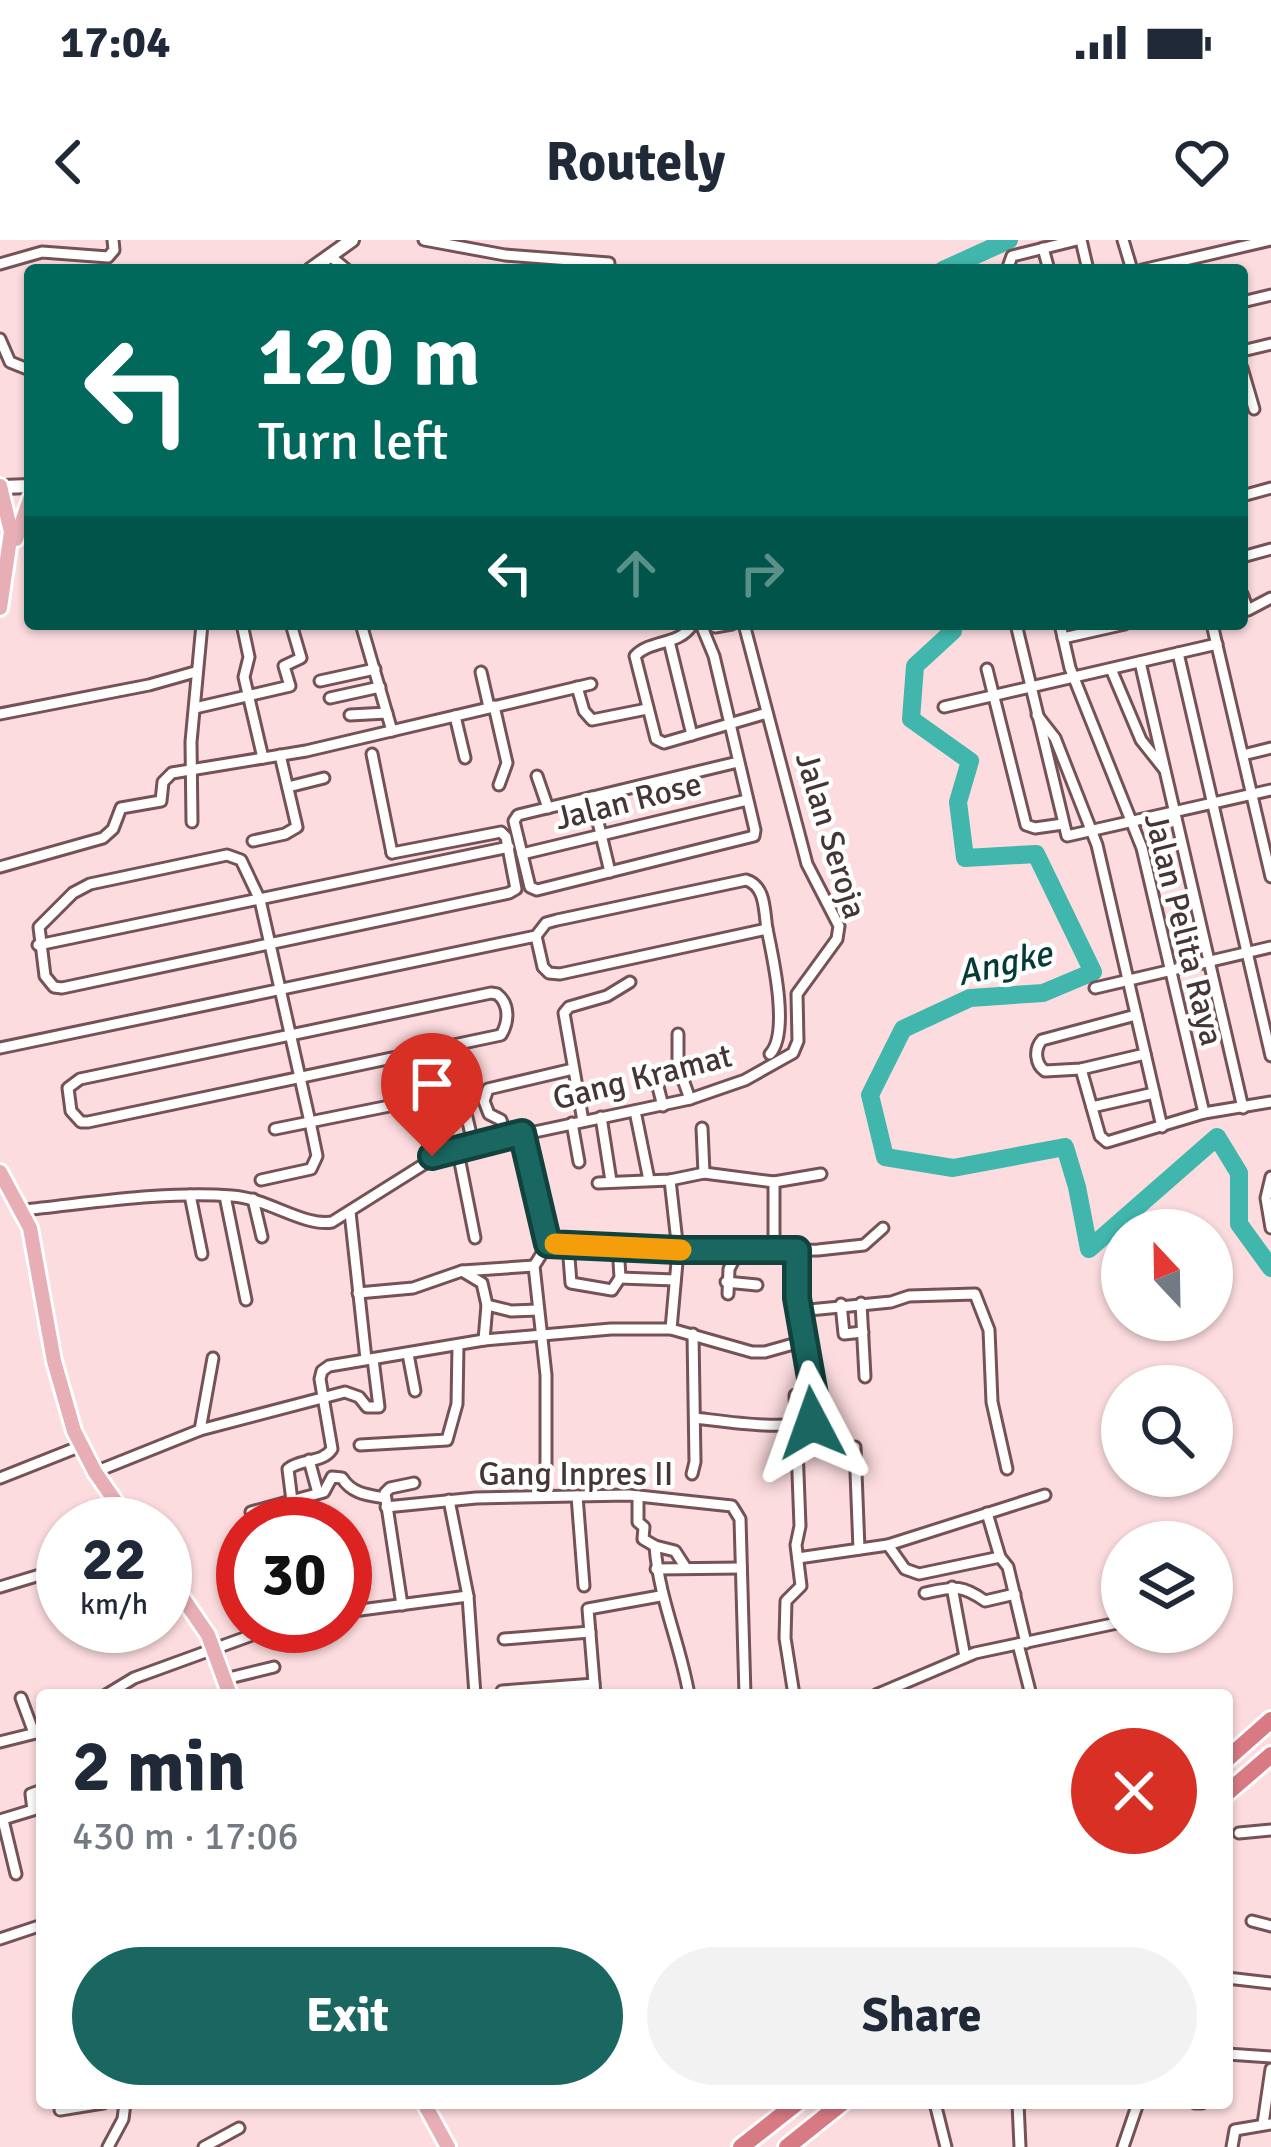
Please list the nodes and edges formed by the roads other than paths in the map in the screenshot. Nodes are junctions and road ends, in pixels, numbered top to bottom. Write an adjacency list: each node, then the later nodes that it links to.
1 (112, 240): 6 (street)
2 (352, 240): 8 (main road)
3 (424, 240): 9 (street)
4 (1079, 240): 7 (street)
5 (1271, 240): 15 (street)
6 (45, 248): 10 (street)
7 (1043, 248): 13 (street); 14 (street)
8 (329, 256): 11 (main road); 12 (street)
9 (609, 263)
10 (0, 264)
11 (318, 264)
12 (339, 264)
13 (1008, 264)
14 (1047, 264)
15 (1168, 264)
16 (0, 339): 17 (street)
17 (24, 368)
18 (1248, 388): 19 (street)
19 (1254, 409)
20 (2, 486): 22 (main road)
21 (24, 514): 22 (main road)
22 (8, 554): 23 (main road)
23 (0, 608)
24 (202, 630): 43 (street)
25 (243, 630): 53 (street)
26 (293, 630): 53 (street)
27 (364, 630): 40 (street)
28 (693, 630): 36 (street)
29 (702, 630): 64 (street)
30 (746, 630): 59 (street, Jalan Seroja)
31 (1017, 630): 50 (street)
32 (1062, 630): 35 (street, Jalan Pelita Raya)
33 (1099, 630): 35 (street)
34 (1214, 630): 37 (street)
35 (1064, 638): 45 (street, Jalan Pelita Raya)
36 (669, 641): 57 (street); 67 (street)
37 (1217, 644): 38 (street); 71 (street)
38 (1178, 653): 39 (street); 86 (street)
39 (1140, 662): 42 (street); 66 (street)
40 (375, 669): 46 (street); 48 (street)
41 (987, 669): 51 (street)
42 (1111, 669): 45 (street); 68 (street)
43 (195, 672): 56 (street); 60 (street)
44 (481, 672): 54 (street)
45 (1074, 677): 50 (street); 90 (street, Jalan Pelita Raya)
46 (320, 681)
47 (591, 684): 49 (street)
48 (380, 687): 52 (street); 58 (street)
49 (577, 687): 54 (street); 57 (street)
50 (1030, 688): 51 (street); 62 (street)
51 (994, 696): 55 (street); 91 (street)
52 (330, 698)
53 (249, 699): 56 (street); 73 (street)
54 (491, 707): 63 (street); 80 (street)
55 (944, 707)
56 (195, 708): 77 (street)
57 (647, 709): 67 (street)
58 (387, 713): 61 (street); 65 (street)
59 (767, 713): 64 (street); 119 (street, Jalan Seroja)
60 (0, 714)
61 (350, 715)
62 (1036, 715): 91 (street); 92 (street)
63 (455, 716): 65 (street); 74 (street)
64 (729, 724): 67 (street); 75 (street)
65 (392, 730): 72 (street)
66 (1156, 734): 68 (street); 76 (street)
67 (692, 735)
68 (1141, 740): 76 (street)
69 (1271, 748): 71 (street)
70 (372, 754): 96 (street)
71 (1243, 754): 83 (street)
72 (280, 755): 73 (street); 81 (street)
73 (263, 758): 77 (street)
74 (465, 758)
75 (738, 762): 84 (street); 85 (street)
76 (1164, 769): 88 (street)
77 (190, 770): 89 (street); 98 (street)
78 (537, 776): 87 (street)
79 (324, 778): 81 (street)
80 (499, 785)
81 (288, 787): 94 (street)
82 (1271, 790): 83 (street)
83 (1252, 794): 86 (street); 101 (street)
84 (592, 797): 87 (street); 93 (street)
85 (747, 800): 93 (street, Jalan Rose); 100 (street)
86 (1213, 803): 88 (street); 108 (street)
87 (548, 808): 97 (street)
88 (1174, 812): 90 (street); 109 (street)
89 (192, 822)
90 (1133, 822): 92 (street); 110 (street, Jalan Pelita Raya)
91 (1063, 824): 92 (street)
92 (1093, 832): 111 (street)
93 (601, 835): 97 (street, Jalan Rose); 100 (street)
94 (253, 842)
95 (508, 847): 96 (street); 99 (street); 106 (street)
96 (392, 853): 99 (street)
97 (522, 854): 100 (street)
98 (0, 867)
99 (396, 871): 102 (street)
100 (610, 872)
101 (1271, 878)
102 (260, 900): 105 (street); 105 (street); 106 (street)
103 (767, 929): 104 (street); 104 (street); 120 (street)
104 (536, 936): 114 (street)
105 (38, 945): 106 (street)
106 (270, 946): 114 (street)
107 (1271, 947): 108 (street)
108 (1247, 952): 109 (street); 122 (street)
109 (1209, 961): 110 (street); 134 (street)
110 (1171, 970): 111 (street); 136 (street, Jalan Pelita Raya)
111 (1128, 980): 113 (street); 115 (street)
112 (630, 982): 123 (street)
113 (1095, 988)
114 (280, 990): 117 (street); 118 (street)
115 (1136, 1015): 121 (street); 124 (street)
116 (678, 1034): 130 (street)
117 (291, 1037): 125 (street); 125 (street); 125 (street)
118 (0, 1048)
119 (794, 1053): 130 (street, Gang Kramat)
120 (770, 1054)
121 (1145, 1054): 124 (street); 128 (street)
122 (1271, 1056)
123 (573, 1069): 139 (street); 144 (street)
124 (1081, 1069): 133 (street)
125 (300, 1079): 138 (street)
126 (657, 1084): 132 (street)
127 (460, 1092): 145 (street)
128 (1154, 1093): 133 (street); 140 (street)
129 (429, 1098): 138 (street)
130 (690, 1099): 132 (street, Gang Kramat)
131 (1271, 1102): 134 (street)
132 (663, 1106): 135 (street, Gang Kramat)
133 (1092, 1107): 140 (street)
134 (1243, 1108): 136 (street)
135 (635, 1111): 137 (street, Gang Kramat); 152 (street)
136 (1204, 1113): 140 (street)
137 (601, 1118): 139 (street, Gang Kramat); 154 (street)
138 (310, 1122): 142 (street); 151 (street)
139 (578, 1122): 143 (street, Gang Kramat); 147 (street)
140 (1162, 1127)
141 (702, 1128): 149 (street)
142 (275, 1129)
143 (522, 1133): 144 (street, Gang Kramat); 167 (street)
144 (506, 1136): 145 (street, Gang Kramat)
145 (473, 1143): 146 (street, Gang Kramat)
146 (457, 1147): 162 (street, Gang Kramat); 166 (street)
147 (579, 1162)
148 (0, 1172): 161 (main road)
149 (704, 1173): 153 (street); 155 (street)
150 (821, 1174): 155 (street)
151 (261, 1180)
152 (650, 1180): 153 (street); 154 (street)
153 (670, 1180): 171 (street)
154 (611, 1181): 157 (street)
155 (774, 1182): 170 (street)
156 (1270, 1182): 163 (street)
157 (598, 1183)
158 (190, 1195): 159 (street); 161 (street); 174 (street)
159 (225, 1196): 160 (street); 181 (street)
160 (254, 1199): 162 (street); 165 (street)
161 (23, 1210): 205 (main road)
162 (350, 1212): 180 (street)
163 (1271, 1227)
164 (883, 1228): 173 (street)
165 (262, 1237)
166 (475, 1238)
167 (548, 1244): 169 (street); 175 (street)
168 (618, 1244): 169 (street); 171 (street); 177 (street)
169 (568, 1245): 177 (street)
170 (774, 1249): 172 (street); 173 (street)
171 (678, 1250): 172 (street); 178 (street)
172 (739, 1250): 179 (street)
173 (797, 1250): 186 (street)
174 (202, 1254)
175 (534, 1266): 176 (street); 185 (street)
176 (462, 1271): 180 (street); 184 (street)
177 (620, 1278): 178 (street)
178 (675, 1280): 187 (street)
179 (757, 1285)
180 (358, 1293): 196 (street)
181 (246, 1300)
182 (861, 1303): 183 (street); 188 (street); 208 (street)
183 (842, 1304): 186 (street); 188 (street)
184 (487, 1305): 185 (street); 191 (street)
185 (538, 1310): 189 (street)
186 (800, 1310): 192 (street)
187 (671, 1329): 189 (street); 190 (street)
188 (863, 1332): 197 (street)
189 (541, 1334): 191 (street); 214 (street)
190 (693, 1334): 192 (street); 201 (street)
191 (484, 1340): 193 (street)
192 (804, 1341): 202 (street)
193 (458, 1345): 194 (street); 204 (street)
194 (408, 1354): 196 (street); 198 (street)
195 (213, 1358): 203 (street)
196 (370, 1359): 200 (street); 200 (street)
197 (865, 1377)
198 (415, 1391)
199 (795, 1395): 202 (street)
200 (324, 1398): 203 (street); 207 (street)
201 (695, 1418): 202 (street); 210 (street)
202 (797, 1424): 228 (street)
203 (200, 1430): 209 (street)
204 (360, 1445)
205 (81, 1447): 209 (main road); 211 (street)
206 (855, 1447): 226 (street)
207 (309, 1460): 213 (street); 219 (street)
208 (1007, 1469)
209 (95, 1472): 218 (main road)
210 (692, 1474)
211 (0, 1478)
212 (414, 1483): 222 (street)
213 (318, 1493): 220 (street); 222 (street)
214 (546, 1496): 215 (street, Gang Inpres II); 221 (street, Gang Inpres II)
215 (577, 1496): 216 (street, Gang Inpres II); 233 (street)
216 (638, 1496): 225 (street); 230 (street, Gang Inpres II)
217 (1045, 1496): 223 (street)
218 (112, 1497)
219 (292, 1497)
220 (305, 1497)
221 (449, 1500): 222 (street, Gang Inpres II); 238 (street)
222 (386, 1502): 240 (street)
223 (987, 1514): 224 (street); 227 (street)
224 (888, 1545): 226 (street); 227 (street)
225 (655, 1546): 229 (street); 231 (street)
226 (859, 1549): 228 (street)
227 (1000, 1557): 237 (street)
228 (798, 1558): 258 (street)
229 (686, 1568): 230 (street); 231 (street)
230 (741, 1568): 257 (street, Gang Inpres II)
231 (656, 1569): 239 (street)
232 (36, 1576): 234 (street)
233 (584, 1586)
234 (0, 1587)
235 (952, 1587): 236 (street); 237 (street); 248 (street)
236 (925, 1593)
237 (1015, 1594): 246 (street)
238 (467, 1596): 240 (street); 254 (street)
239 (660, 1596): 244 (street); 256 (street)
240 (402, 1605): 241 (street)
241 (372, 1608)
242 (192, 1614): 247 (main road)
243 (1101, 1627): 246 (street)
244 (590, 1632): 245 (street); 255 (street)
245 (504, 1639)
246 (1022, 1644): 248 (street); 260 (street)
247 (214, 1648): 250 (street); 251 (main road)
248 (965, 1657): 259 (street)
249 (274, 1667): 251 (street)
250 (127, 1682): 252 (street); 253 (street)
251 (227, 1687)
252 (116, 1689)
253 (129, 1689)
254 (475, 1689)
255 (594, 1689)
256 (688, 1689)
257 (745, 1689)
258 (793, 1689)
259 (890, 1689)
260 (1030, 1689)
261 (21, 1698): 263 (street)
262 (1271, 1720): 266 (highway)
263 (36, 1729)
264 (36, 1736): 265 (street)
265 (0, 1742)
266 (1233, 1755)
267 (1271, 1755): 268 (highway)
268 (1233, 1788)
269 (36, 1792): 270 (street)
270 (1, 1820): 273 (street)
271 (1271, 1830): 272 (street)
272 (1239, 1833)
273 (16, 1874)
274 (1252, 1921): 275 (street)
275 (1271, 1926)
276 (36, 1927): 277 (street)
277 (0, 1939)
278 (1233, 1979): 279 (street)
279 (1271, 1983)
280 (1233, 2054): 281 (street)
281 (1271, 2057)
282 (1271, 2069): 283 (street)
283 (1269, 2094): 293 (street)
284 (66, 2109): 292 (street)
285 (124, 2109): 295 (street)
286 (427, 2109): 297 (main road)
287 (789, 2109): 298 (highway)
288 (834, 2109): 299 (highway)
289 (936, 2109): 300 (street)
290 (1018, 2109): 301 (street)
291 (1136, 2109): 302 (street)
292 (60, 2110)
293 (1267, 2124): 303 (street)
294 (239, 2128): 296 (street)
295 (109, 2147)
296 (204, 2147)
297 (448, 2147)
298 (741, 2147)
299 (787, 2147)
300 (946, 2147)
301 (1020, 2147)
302 (1123, 2147)
303 (1232, 2147)

